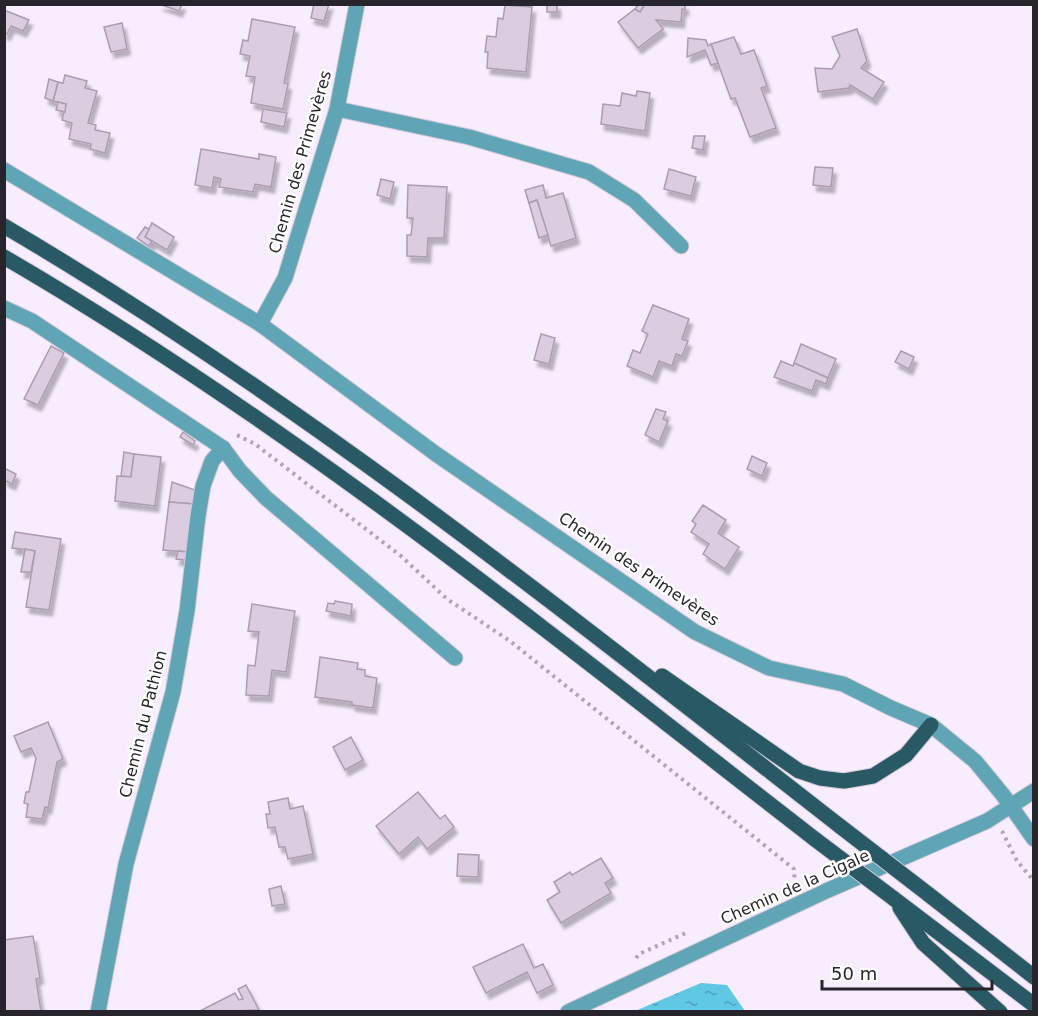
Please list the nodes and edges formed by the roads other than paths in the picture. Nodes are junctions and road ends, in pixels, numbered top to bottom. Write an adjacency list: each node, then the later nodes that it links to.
1 (357, 4): 2 (street, Chemin des Primevères)
2 (337, 109): 5 (street); 8 (street, Chemin des Primevères)
3 (4, 170): 8 (street, Chemin des Primevères)
4 (4, 226): 10 (main road)
5 (681, 246)
6 (4, 258): 16 (main road, bridge)
7 (4, 308): 9 (street)
8 (261, 324): 12 (street, Chemin des Primevères)
9 (223, 448): 11 (street); 19 (street, Chemin du Pathion)
10 (521, 578): 12 (main road); 17 (main road, bridge)
11 (455, 658)
12 (931, 725): 14 (street, Chemin des Primevères)
13 (1034, 791): 14 (street, Chemin de la Cigale)
14 (1004, 811): 15 (street, Chemin des Primevères); 20 (street, Chemin de la Cigale)
15 (1034, 839)
16 (893, 898): 18 (main road); 21 (main road)
17 (1034, 977)
18 (1034, 1005)
19 (98, 1011)
20 (567, 1011)
21 (1000, 1011)

